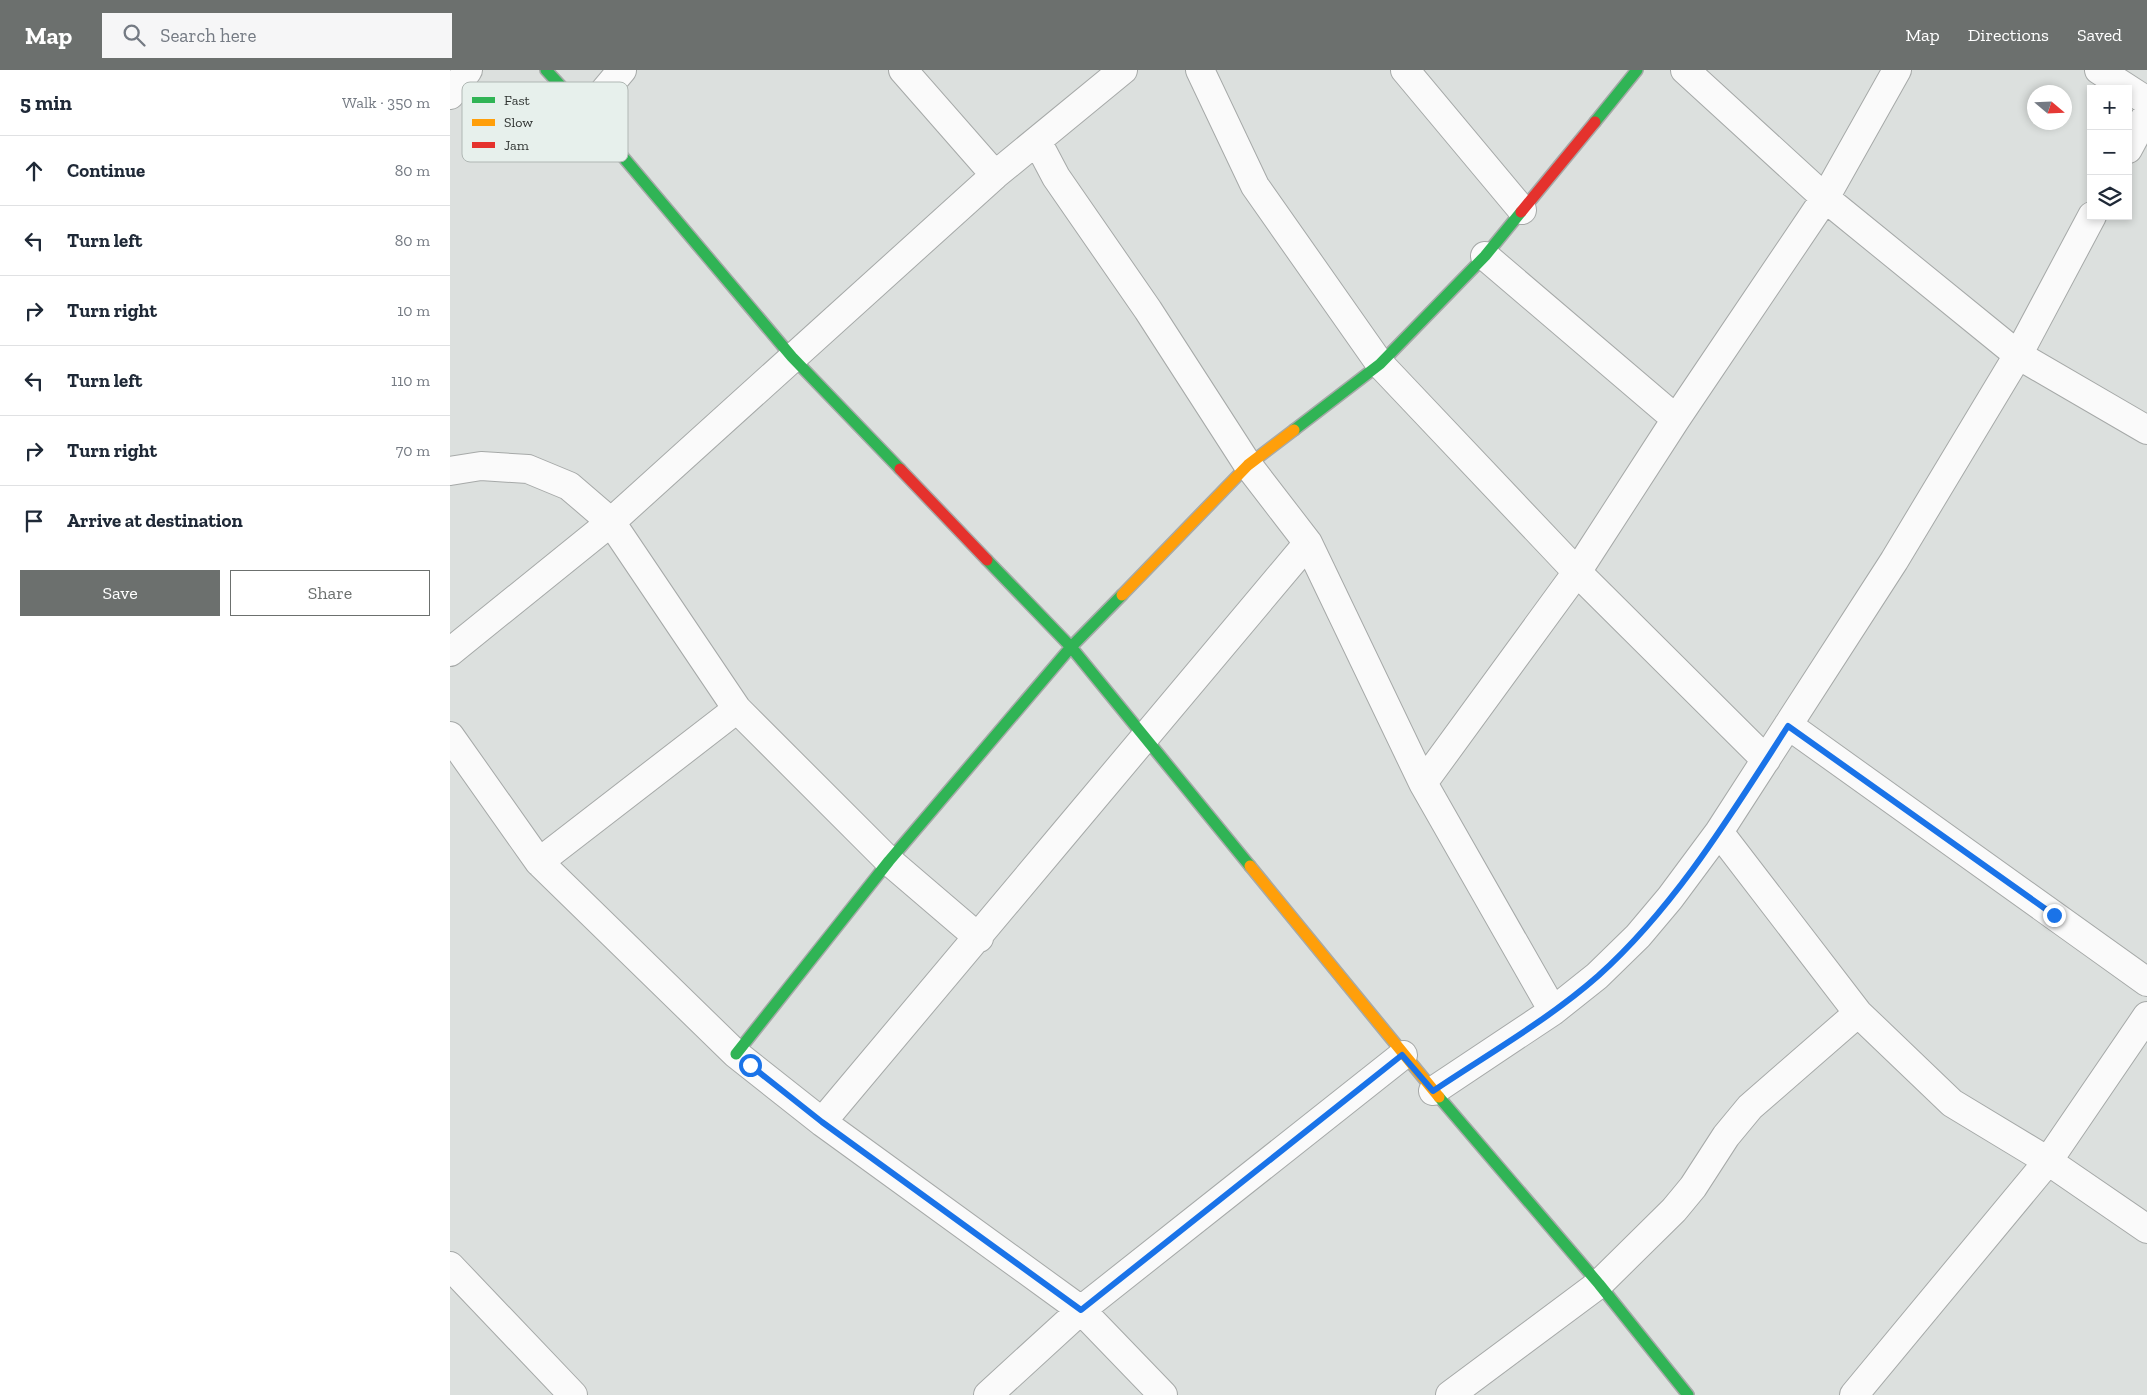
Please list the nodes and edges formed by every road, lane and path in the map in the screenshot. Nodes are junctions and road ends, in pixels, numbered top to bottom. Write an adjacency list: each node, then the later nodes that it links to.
1 (468, 70): 14 (street)
2 (546, 70): 12 (street)
3 (622, 70): 13 (street)
4 (903, 70): 20 (street)
5 (1124, 70): 17 (street)
6 (1200, 70): 27 (street)
7 (1405, 70): 22 (street)
8 (1637, 70): 22 (street)
9 (1685, 70): 21 (street)
10 (1897, 70): 21 (street)
11 (2099, 70): 15 (street)
12 (557, 82)
13 (612, 82)
14 (450, 95)
15 (2147, 101)
16 (2147, 114): 18 (street)
17 (1037, 141): 20 (street); 30 (street)
18 (2132, 142)
19 (627, 162): 26 (street)
20 (995, 175): 26 (street)
21 (1825, 198): 25 (street); 28 (street)
22 (1522, 210): 24 (street)
23 (2090, 220): 25 (street)
24 (1484, 256): 27 (street); 28 (street)
25 (2018, 356): 29 (street); 38 (street)
26 (792, 357): 32 (street); 35 (street)
27 (1380, 364): 30 (street); 34 (street)
28 (1676, 419): 34 (street)
29 (2147, 430)
30 (1248, 465): 33 (street); 35 (street)
31 (450, 472): 32 (street)
32 (611, 522): 36 (street); 37 (street)
33 (1308, 543): 39 (street); 42 (street)
34 (1577, 572): 41 (street); 42 (street)
35 (1071, 647): 39 (street); 44 (street)
36 (450, 652)
37 (738, 709): 44 (street); 45 (street)
38 (1788, 726): 41 (street); 47 (street)
39 (1145, 735): 46 (street); 52 (street)
40 (450, 736): 45 (street)
41 (1766, 760): 43 (street)
42 (1423, 783): 48 (street)
43 (1720, 832): 48 (street); 49 (street)
44 (889, 861): 46 (street); 51 (street)
45 (539, 862): 51 (street)
46 (979, 938): 54 (street)
47 (2147, 982)
48 (1553, 1011): 53 (street)
49 (1858, 1013): 55 (street); 58 (street)
50 (2147, 1016): 55 (street)
51 (736, 1054): 54 (street)
52 (1402, 1055): 53 (street); 59 (street)
53 (1433, 1091): 58 (street)
54 (822, 1122): 59 (street)
55 (2048, 1161): 56 (street); 65 (street)
56 (2147, 1230)
57 (450, 1266): 60 (street)
58 (1599, 1284): 63 (street); 64 (street)
59 (1081, 1310): 61 (street); 62 (street)
60 (573, 1395)
61 (988, 1395)
62 (1163, 1395)
63 (1450, 1395)
64 (1688, 1395)
65 (1854, 1395)

